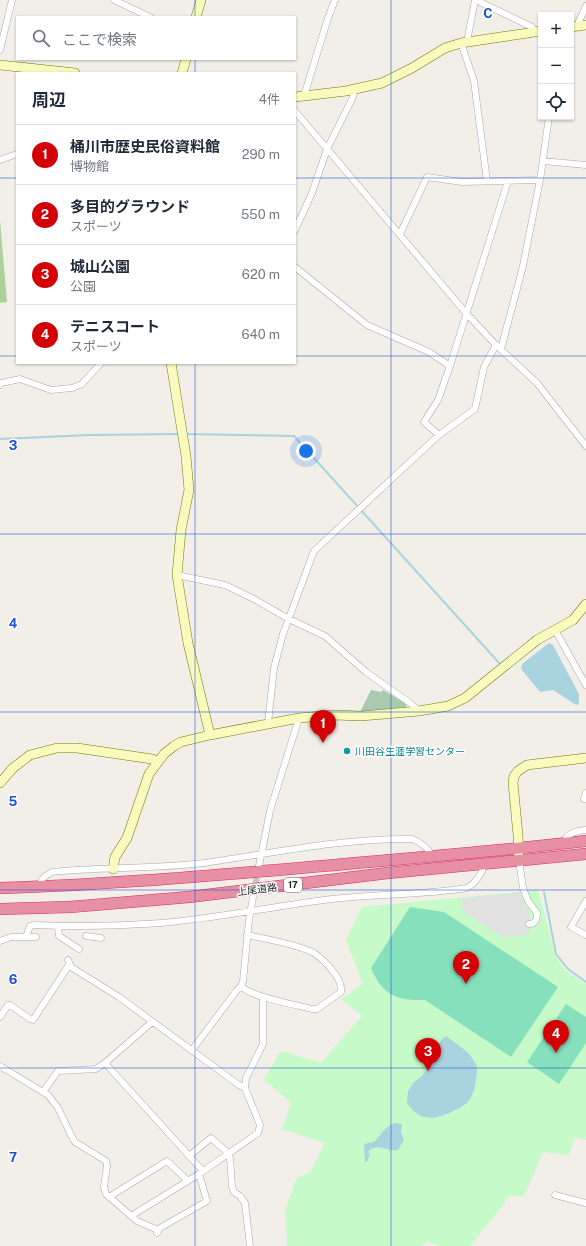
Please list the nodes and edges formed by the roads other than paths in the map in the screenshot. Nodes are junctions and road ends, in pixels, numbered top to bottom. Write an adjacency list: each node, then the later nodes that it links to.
1 (12, 0): 12 (street)
2 (114, 0): 7 (street)
3 (201, 0): 8 (street)
4 (335, 0): 18 (street)
5 (476, 0): 10 (street); 11 (street)
6 (586, 6): 9 (street)
7 (148, 16)
8 (196, 16)
9 (578, 26)
10 (538, 31): 11 (street)
11 (464, 42): 17 (street); 28 (street)
12 (0, 50)
13 (186, 60): 16 (street)
14 (0, 65): 15 (street)
15 (66, 72)
16 (182, 72)
17 (354, 89): 18 (street); 21 (street)
18 (299, 96)
19 (296, 111): 21 (street)
20 (549, 120): 24 (street)
21 (327, 149): 29 (street); 30 (street)
22 (16, 154): 23 (street)
23 (0, 160)
24 (543, 161): 25 (street); 27 (street)
25 (586, 164)
26 (508, 180): 27 (street); 28 (street); 32 (street)
27 (540, 180): 33 (street)
28 (487, 181): 30 (street)
29 (296, 228)
30 (400, 234): 32 (street)
31 (296, 268): 36 (street)
32 (466, 313): 33 (street); 36 (street)
33 (498, 347): 38 (street); 39 (street)
34 (100, 364): 37 (street)
35 (172, 364): 40 (street)
36 (450, 366): 38 (street)
37 (0, 385)
38 (439, 434): 42 (street)
39 (586, 446)
40 (177, 575): 42 (street); 48 (street)
41 (586, 604): 43 (street)
42 (289, 619): 45 (street); 47 (street)
43 (555, 630): 44 (street); 45 (street)
44 (586, 685)
45 (419, 711): 46 (street)
46 (298, 718): 47 (street); 57 (street)
47 (268, 724): 48 (street)
48 (210, 735): 50 (street)
49 (586, 758): 59 (street)
50 (158, 761): 51 (street); 63 (street)
51 (0, 781)
52 (586, 793): 53 (street)
53 (586, 800)
54 (586, 830): 56 (street)
55 (586, 841): 56 (highway, 上尾道路 / 17)
56 (563, 844): 59 (highway, 上尾道路 / 17)
57 (261, 854): 60 (street); 62 (street); 63 (street)
58 (586, 854): 59 (highway, 上尾道路 / 17)
59 (518, 855): 60 (highway, 上尾道路 / 17); 61 (highway, 上尾道路 / 17); 70 (street)
60 (433, 856): 64 (highway, 上尾道路 / 17)
61 (485, 863): 68 (highway, 上尾道路 / 17); 69 (street)
62 (259, 866)
63 (113, 869): 64 (street)
64 (37, 887): 65 (highway, 上尾道路 / 17)
65 (0, 888)
66 (253, 897): 69 (street)
67 (586, 901): 74 (street)
68 (0, 910)
69 (250, 911): 71 (street); 72 (street)
70 (529, 924)
71 (58, 926): 75 (street); 79 (street)
72 (247, 935): 80 (street); 81 (street)
73 (86, 936): 77 (street)
74 (586, 936)
75 (26, 937): 76 (street); 78 (street)
76 (36, 937)
77 (101, 938)
78 (0, 941)
79 (79, 949)
80 (241, 986): 81 (street); 84 (street)
81 (263, 997): 87 (street)
82 (0, 1017): 83 (street)
83 (152, 1022): 84 (street); 85 (street)
84 (192, 1050): 87 (street)
85 (105, 1063): 88 (street); 90 (street)
86 (0, 1066): 88 (street)
87 (245, 1088): 89 (street)
88 (43, 1092): 94 (street)
89 (228, 1154): 90 (street); 91 (street); 97 (street)
90 (189, 1156): 91 (street)
91 (201, 1173): 92 (street); 96 (street)
92 (187, 1181): 94 (street); 96 (street)
93 (555, 1195): 95 (street)
94 (109, 1197): 96 (street)
95 (586, 1203)
96 (131, 1216)
97 (250, 1246)

